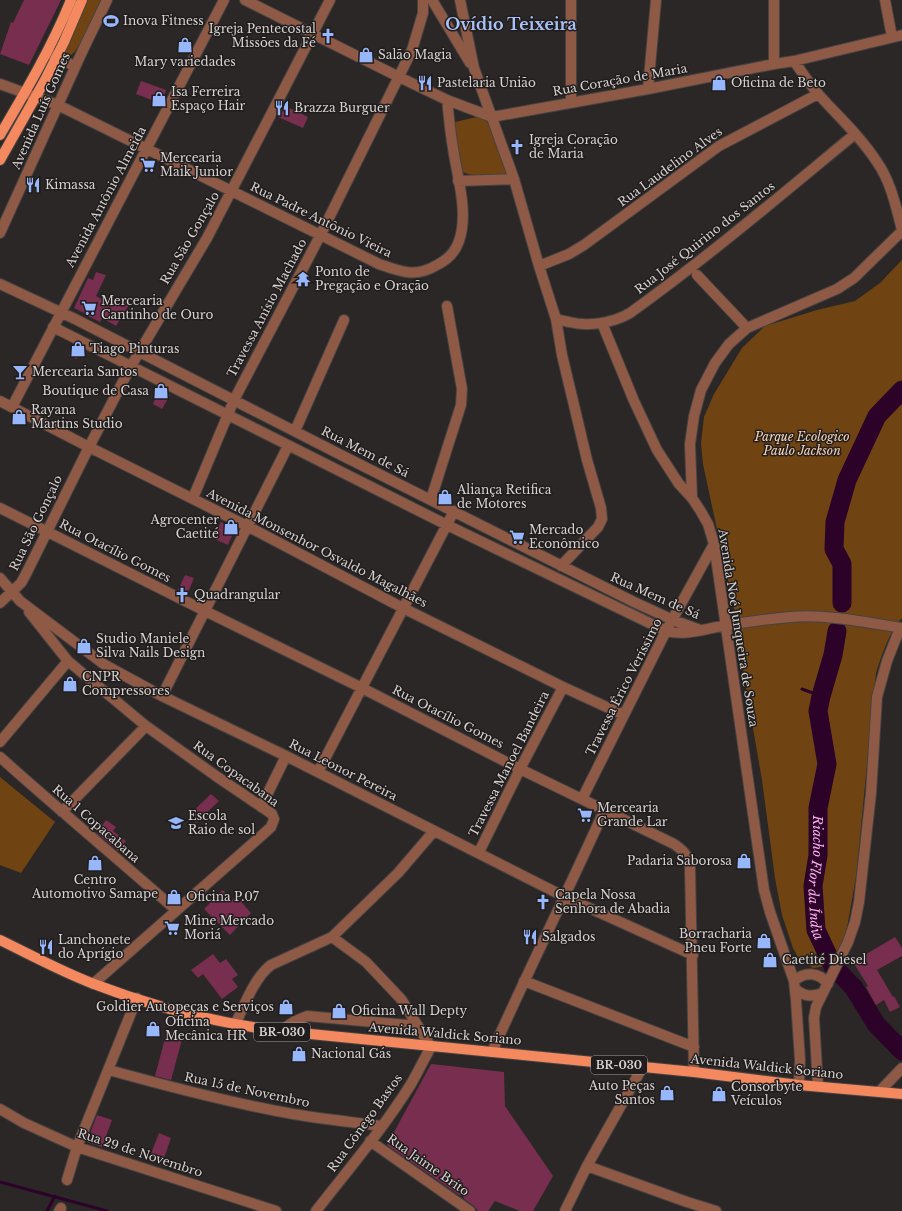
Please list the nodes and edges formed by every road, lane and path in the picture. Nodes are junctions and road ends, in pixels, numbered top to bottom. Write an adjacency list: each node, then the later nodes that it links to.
1 (72, 0): 16 (main road)
2 (82, 0): 17 (main road)
3 (108, 0): 20 (street, Avenida Luís Gomes)
4 (224, 0): 34 (street, Avenida Antônio Almeida)
5 (245, 0): 14 (street)
6 (330, 0): 14 (street, Rua São Gonçalo)
7 (423, 0): 22 (street, Travessa Anísio Machado)
8 (432, 0): 21 (street)
9 (460, 0): 21 (street)
10 (571, 0): 29 (street)
11 (656, 0): 24 (street)
12 (774, 0): 19 (street)
13 (885, 0): 15 (street)
14 (313, 33): 22 (street); 38 (street, Rua São Gonçalo)
15 (897, 36): 18 (street, Rua Coração de Maria)
16 (46, 53): 17 (street); 25 (main road)
17 (57, 56): 20 (street); 27 (main road)
18 (794, 61): 19 (street, Rua Coração de Maria); 26 (street)
19 (774, 64): 24 (street, Rua Coração de Maria)
20 (76, 67): 30 (street, Avenida Luís Gomes)
21 (474, 68): 31 (street)
22 (399, 77): 28 (street); 41 (street, Travessa Anísio Machado)
23 (0, 84): 25 (street, Rua Padre Antônio Vieira)
24 (648, 89): 29 (street, Rua Coração de Maria)
25 (25, 92): 27 (street, Rua Padre Antônio Vieira); 33 (main road)
26 (818, 94): 32 (street); 42 (street, Rua Laudelino Alves)
27 (37, 96): 30 (street, Rua Padre Antônio Vieira); 35 (main road)
28 (447, 100): 31 (street); 37 (street, Rua Padre Antônio Vieira)
29 (571, 103): 31 (street, Rua Coração de Maria)
30 (58, 105): 34 (street, Rua Padre Antônio Vieira); 40 (street, Avenida Luís Gomes)
31 (492, 117): 36 (street)
32 (855, 134): 39 (street); 49 (street, Rua José Quirino dos Santos)
33 (0, 135)
34 (147, 148): 38 (street, Rua Padre Antônio Vieira); 46 (street, Avenida Antônio Almeida)
35 (0, 160)
36 (514, 178): 37 (street); 42 (street)
37 (458, 181): 41 (street, Rua Padre Antônio Vieira)
38 (232, 191): 41 (street, Rua Padre Antônio Vieira); 52 (street, Rua São Gonçalo)
39 (902, 230): 51 (street, Avenida Noé Junqueira de Souza)
40 (0, 233)
41 (321, 234): 54 (street, Travessa Anísio Machado)
42 (539, 266): 47 (street)
43 (697, 275): 51 (street)
44 (0, 284): 46 (street, Rua Mem de Sá)
45 (447, 306): 63 (street)
46 (61, 312): 50 (street, Avenida Antônio Almeida); 52 (street, Rua Mem de Sá)
47 (556, 319): 49 (street, Rua José Quirino dos Santos); 70 (street)
48 (344, 320): 58 (street)
49 (602, 323): 62 (street)
50 (53, 327): 53 (street, Rua Mem de Sá); 56 (street, Avenida Antônio Almeida)
51 (747, 328): 62 (street, Avenida Noé Junqueira de Souza)
52 (139, 351): 53 (street, Rua São Gonçalo); 54 (street, Rua Mem de Sá)
53 (131, 366): 57 (street, Rua Mem de Sá); 60 (street, Rua São Gonçalo)
54 (234, 400): 57 (street, Travessa Anísio Machado); 58 (street, Rua Mem de Sá)
55 (0, 401): 56 (street, Avenida Monsenhor Osvaldo Magalhães)
56 (12, 407): 60 (street, Avenida Monsenhor Osvaldo Magalhães)
57 (227, 414): 59 (street, Rua Mem de Sá); 61 (street, Travessa Anísio Machado)
58 (295, 431): 63 (street, Rua Mem de Sá)
59 (288, 446): 66 (street, Rua Mem de Sá); 67 (street)
60 (88, 447): 61 (street, Avenida Monsenhor Osvaldo Magalhães); 68 (street, Rua São Gonçalo)
61 (193, 498): 67 (street, Avenida Monsenhor Osvaldo Magalhães)
62 (692, 498): 69 (street, Avenida Noé Junqueira de Souza)
63 (431, 499): 65 (street, Rua Mem de Sá)
64 (0, 508): 68 (street, Rua Otacílio Gomes)
65 (454, 511): 66 (street); 70 (street, Rua Mem de Sá)
66 (447, 525): 71 (street, Rua Mem de Sá); 76 (street)
67 (247, 526): 76 (street, Avenida Monsenhor Osvaldo Magalhães); 77 (street)
68 (46, 531): 73 (street, Rua São Gonçalo); 77 (street, Rua Otacílio Gomes)
69 (714, 544): 78 (street, Travessa Érico Veríssimo); 79 (street, Avenida Noé Junqueira de Souza)
70 (559, 565): 71 (street); 78 (street, Rua Mem de Sá)
71 (549, 575): 82 (street, Rua Mem de Sá)
72 (0, 578): 73 (street, Rua Leonor Pereira)
73 (12, 592): 74 (street, Rua Leonor Pereira); 75 (street, Rua São Gonçalo)
74 (20, 601): 83 (street, Rua Copacabana); 86 (street, Rua Leonor Pereira)
75 (0, 603)
76 (403, 608): 84 (street, Avenida Monsenhor Osvaldo Magalhães); 85 (street)
77 (205, 611): 85 (street, Rua Otacílio Gomes); 86 (street)
78 (672, 620): 81 (street, Rua Mem de Sá); 82 (street, Travessa Érico Veríssimo)
79 (726, 626): 80 (street); 81 (street); 107 (street, Avenida Noé Junqueira de Souza)
80 (901, 628): 108 (street)
81 (700, 630): 82 (street, Rua Mem de Sá)
82 (666, 631): 87 (street, Travessa Érico Veríssimo)
83 (68, 661): 88 (street, Rua Copacabana); 89 (street)
84 (563, 687): 87 (street, Avenida Monsenhor Osvaldo Magalhães); 92 (street, Travessa Manoel Bandeira)
85 (362, 688): 92 (street, Rua Otacílio Gomes); 93 (street)
86 (162, 696): 90 (street, Rua Leonor Pereira)
87 (624, 715): 94 (street, Travessa Érico Veríssimo)
88 (146, 726): 95 (street, Rua Copacabana); 97 (street)
89 (0, 742)
90 (286, 756): 93 (street, Rua Leonor Pereira); 95 (street)
91 (0, 757): 97 (street, Rua 1 Copacabana)
92 (520, 769): 94 (street, Rua Otacílio Gomes); 99 (street, Travessa Manoel Bandeira)
93 (318, 772): 98 (street, Rua Leonor Pereira)
94 (582, 799): 96 (street, Rua Otacílio Gomes)
95 (261, 807): 101 (street, Rua Copacabana)
96 (604, 810): 100 (street); 104 (street, Rua Otacílio Gomes)
97 (62, 812): 101 (street, Rua 1 Copacabana)
98 (434, 831): 99 (street, Rua Leonor Pereira); 102 (street)
99 (479, 852): 100 (street, Rua Leonor Pereira)
100 (565, 897): 104 (street, Rua Leonor Pereira); 105 (street)
101 (176, 910): 106 (street, Rua Copacabana)
102 (332, 937): 110 (street); 111 (street)
103 (0, 940): 106 (main road, Avenida Waldick Soriano / BR-030)
104 (693, 955): 114 (street, Rua Otacílio Gomes)
105 (524, 981): 114 (street); 115 (street)
106 (93, 984): 109 (main road, Avenida Waldick Soriano / BR-030)
107 (794, 985): 108 (street); 108 (street); 120 (street, Avenida Noé Junqueira de Souza)
108 (826, 988): 121 (street)
109 (137, 998): 110 (main road, Avenida Waldick Soriano / BR-030); 118 (street)
110 (235, 1025): 112 (main road, Avenida Waldick Soriano / BR-030)
111 (418, 1026): 112 (street); 113 (street)
112 (280, 1031): 113 (main road, Avenida Waldick Soriano / BR-030)
113 (431, 1047): 115 (main road, Avenida Waldick Soriano / BR-030); 125 (street, Rua Cônego Bastos)
114 (694, 1047): 119 (street, Rua Otacílio Gomes)
115 (492, 1052): 116 (main road, Avenida Waldick Soriano / BR-030)
116 (642, 1068): 119 (main road, Avenida Waldick Soriano / BR-030); 128 (street)
117 (902, 1068): 122 (street)
118 (109, 1070): 125 (street, Rua 15 de Novembro); 127 (street)
119 (694, 1072): 120 (main road, Avenida Waldick Soriano / BR-030)
120 (799, 1085): 121 (main road, Avenida Waldick Soriano / BR-030)
121 (818, 1086): 122 (main road, Avenida Waldick Soriano / BR-030)
122 (879, 1092): 123 (main road, Avenida Waldick Soriano / BR-030)
123 (902, 1094)
124 (0, 1109): 127 (street, Rua 29 de Novembro)
125 (381, 1126): 126 (street, Rua Cônego Bastos)
126 (370, 1141): 131 (street, Rua Cônego Bastos); 132 (street, Rua Jaime Brito)
127 (77, 1148): 129 (street); 130 (street, Rua 29 de Novembro)
128 (587, 1166): 133 (street); 134 (street)
129 (66, 1180)
130 (276, 1211)
131 (316, 1211)
132 (470, 1211)
133 (565, 1211)
134 (716, 1211)

